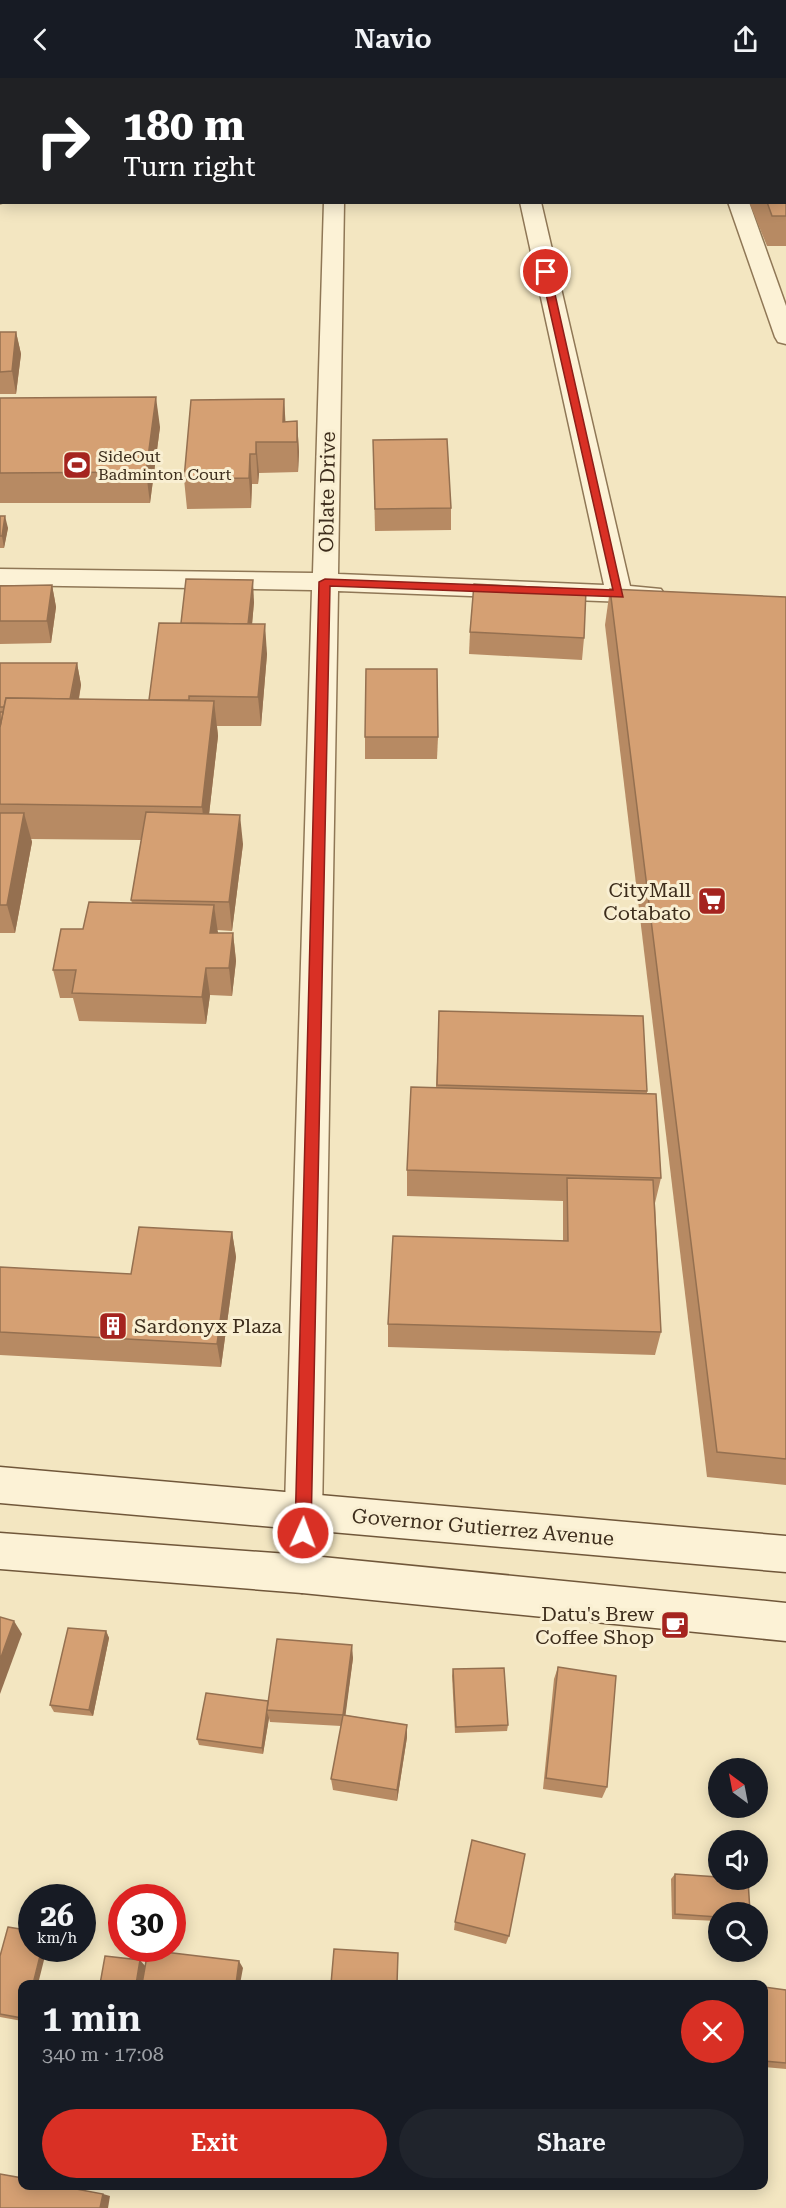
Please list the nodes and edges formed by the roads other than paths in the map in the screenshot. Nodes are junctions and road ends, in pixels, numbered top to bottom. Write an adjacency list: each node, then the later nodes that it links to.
1 (334, 204): 6 (street, Oblate Drive)
2 (530, 204): 7 (street)
3 (739, 204): 4 (street)
4 (786, 337)
5 (0, 577): 6 (street)
6 (325, 582): 7 (street); 10 (street, Oblate Drive)
7 (619, 594): 8 (street)
8 (678, 596)
9 (0, 1485): 10 (street, Governor Gutierrez Avenue)
10 (304, 1512): 12 (street, Governor Gutierrez Avenue); 13 (street, Oblate Drive)
11 (0, 1551): 13 (street)
12 (786, 1554)
13 (302, 1574): 14 (street)
14 (786, 1622)

